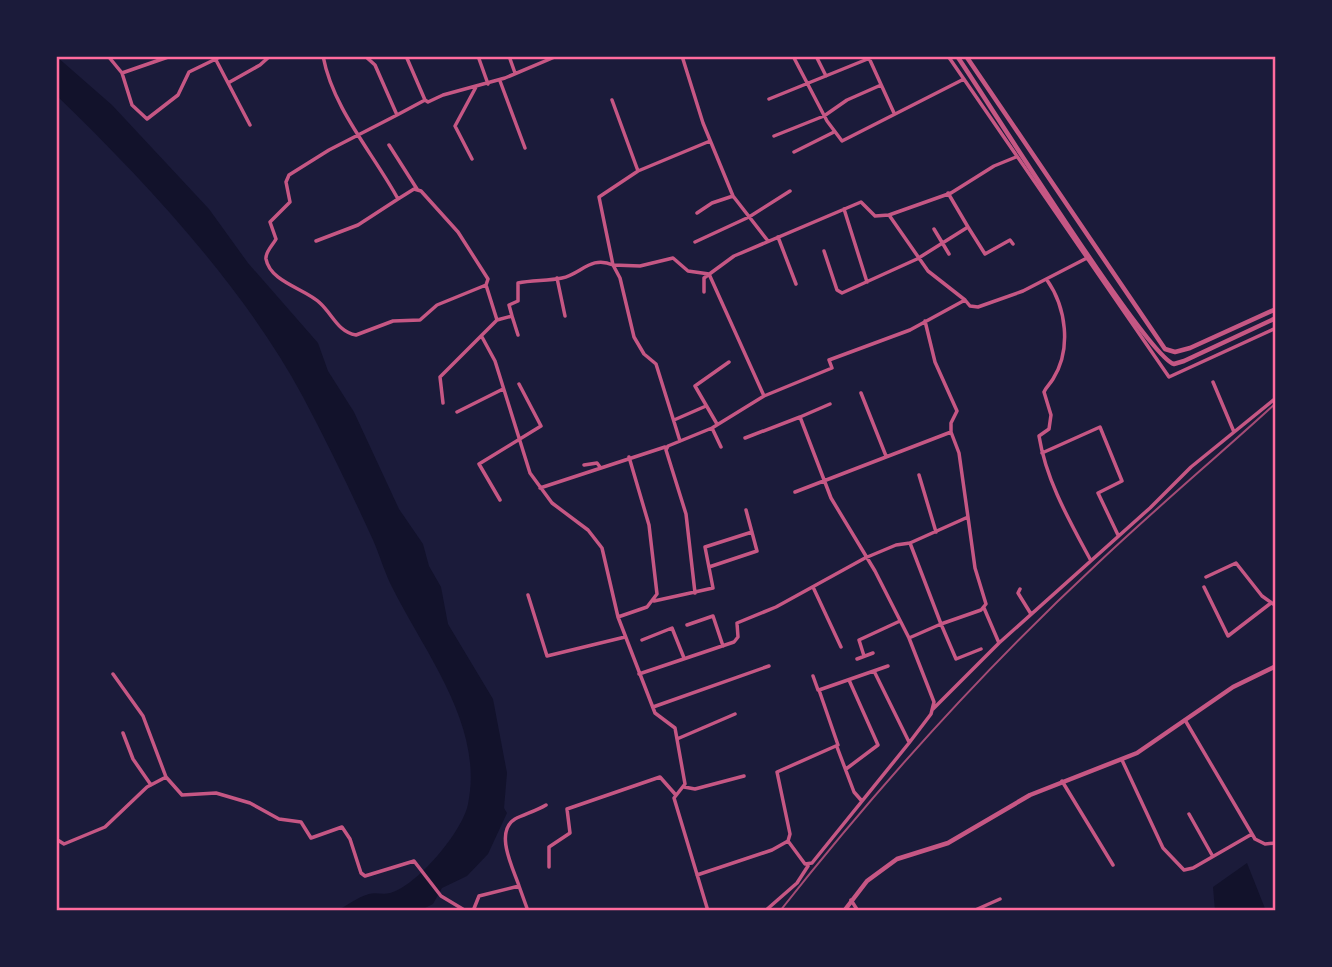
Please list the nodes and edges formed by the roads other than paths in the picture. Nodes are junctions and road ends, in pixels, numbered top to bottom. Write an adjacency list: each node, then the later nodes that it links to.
1 (108, 56): 22 (street)
2 (171, 56): 22 (street)
3 (201, 56): 21 (street)
4 (222, 56): 20 (street)
5 (270, 56): 27 (street)
6 (323, 56): 40 (street)
7 (365, 56): 36 (street)
8 (406, 56): 33 (street)
9 (478, 56): 28 (street)
10 (509, 56): 23 (street)
11 (557, 56): 23 (street)
12 (682, 56): 42 (street)
13 (793, 56): 29 (street)
14 (816, 56): 24 (street)
15 (875, 56): 19 (street)
16 (948, 56): 25 (street)
17 (957, 56): 82 (street)
18 (967, 56): 79 (street)
19 (869, 58): 24 (street); 30 (street)
20 (216, 60): 21 (street); 27 (street)
21 (205, 64): 22 (street)
22 (122, 73)
23 (515, 73): 26 (street)
24 (826, 76): 29 (street)
25 (964, 79): 35 (street); 46 (street)
26 (500, 80): 28 (street); 44 (street)
27 (228, 83): 38 (street)
28 (488, 84): 31 (street)
29 (807, 84): 32 (street); 37 (street)
30 (881, 85): 35 (street); 37 (street)
31 (476, 87): 33 (street); 47 (street)
32 (769, 99)
33 (425, 100): 36 (street)
34 (612, 100): 48 (street)
35 (894, 113): 39 (street)
36 (397, 115): 40 (street)
37 (824, 117): 39 (street); 41 (street)
38 (250, 125)
39 (834, 132): 45 (street)
40 (358, 134): 53 (street); 76 (street)
41 (774, 136)
42 (710, 141): 48 (street); 52 (street)
43 (389, 145): 49 (street)
44 (525, 148)
45 (794, 152)
46 (1016, 157): 51 (street); 68 (street)
47 (472, 159)
48 (638, 171): 70 (street)
49 (417, 189): 53 (street); 76 (street)
50 (790, 191): 57 (street)
51 (948, 193): 56 (street); 58 (street)
52 (733, 196): 55 (street); 57 (street)
53 (398, 199): 61 (street)
54 (844, 209): 56 (street); 60 (street); 74 (street)
55 (697, 213)
56 (889, 215): 69 (street)
57 (749, 217): 62 (street); 63 (street)
58 (968, 227): 64 (street); 65 (street)
59 (934, 229): 64 (street)
60 (778, 237): 62 (street); 75 (street)
61 (316, 241)
62 (768, 241): 71 (street)
63 (695, 242)
64 (944, 244): 67 (street); 69 (street)
65 (1013, 244)
66 (824, 251): 74 (street)
67 (949, 254)
68 (1085, 259): 73 (street); 85 (street)
69 (917, 260): 74 (street); 78 (street)
70 (613, 265): 71 (street); 72 (street); 100 (street)
71 (709, 274): 77 (street); 93 (street)
72 (557, 278): 80 (street); 81 (street)
73 (1047, 280): 78 (street); 110 (street)
74 (867, 282)
75 (796, 284)
76 (486, 285): 83 (street)
77 (704, 292)
78 (965, 300): 84 (street)
79 (1276, 309)
80 (512, 316): 83 (street); 86 (street)
81 (565, 316)
82 (1276, 318)
83 (497, 320): 87 (street)
84 (925, 321): 93 (street); 103 (street)
85 (1276, 328)
86 (517, 335)
87 (482, 337): 91 (street); 95 (street)
88 (729, 362): 97 (street)
89 (1213, 382): 104 (street)
90 (519, 384): 106 (street)
91 (503, 389): 98 (street); 106 (street)
92 (861, 393): 111 (street)
93 (764, 396): 101 (street)
94 (1276, 398): 104 (street)
95 (443, 403)
96 (830, 404): 99 (street)
97 (706, 406): 100 (street); 101 (street)
98 (457, 412)
99 (800, 417): 105 (street); 116 (street)
100 (674, 420): 107 (street)
101 (717, 424): 102 (street)
102 (712, 428): 107 (street); 109 (street)
103 (951, 432): 111 (street); 121 (street)
104 (1234, 432): 124 (street)
105 (745, 438)
106 (518, 439): 117 (street); 119 (street)
107 (680, 441): 108 (street)
108 (667, 446): 112 (street); 133 (street)
109 (722, 447)
110 (1042, 453): 124 (street); 127 (street)
111 (886, 456): 116 (street)
112 (629, 457): 114 (street); 135 (street)
113 (584, 465): 114 (street)
114 (600, 467): 117 (street)
115 (919, 475): 123 (street)
116 (824, 480): 118 (street); 126 (street)
117 (540, 488): 140 (street)
118 (795, 492)
119 (500, 500)
120 (746, 510): 122 (street)
121 (968, 517): 123 (street); 138 (street)
122 (752, 532): 128 (street); 128 (street)
123 (936, 532): 125 (street)
124 (1118, 535): 127 (street)
125 (910, 543): 126 (street); 142 (street)
126 (865, 558): 130 (street); 141 (street)
127 (1090, 559): 139 (street)
128 (709, 567): 133 (street)
129 (1206, 578): 136 (street)
130 (813, 587): 148 (street); 149 (street)
131 (1204, 587): 136 (street)
132 (1020, 589): 139 (street)
133 (695, 593): 135 (street)
134 (528, 595): 144 (street)
135 (654, 601): 140 (street)
136 (1271, 603): 137 (street)
137 (1276, 606)
138 (984, 608): 142 (street); 147 (street)
139 (1031, 614): 147 (street)
140 (618, 617): 144 (street)
141 (900, 621): 145 (street); 152 (street)
142 (941, 624): 145 (street); 150 (street)
143 (687, 625): 148 (street)
144 (625, 637): 160 (street)
145 (909, 638): 165 (street)
146 (642, 640): 153 (street)
147 (999, 643): 165 (street)
148 (723, 646): 153 (street)
149 (841, 647)
150 (981, 649)
151 (873, 653): 152 (street)
152 (864, 656): 154 (street)
153 (684, 659): 160 (street)
154 (857, 659)
155 (769, 666): 164 (street)
156 (888, 666): 158 (street)
157 (1276, 666): 167 (street)
158 (874, 671): 162 (street); 170 (street)
159 (113, 674): 175 (street)
160 (639, 674): 164 (street)
161 (813, 676): 163 (street)
162 (849, 680): 163 (street); 173 (street)
163 (818, 693): 171 (street)
164 (653, 708): 169 (street)
165 (933, 709): 170 (street)
166 (735, 714): 169 (street)
167 (1185, 720): 172 (street); 183 (street)
168 (123, 733): 177 (street)
169 (677, 739): 178 (street)
170 (909, 743): 180 (street)
171 (837, 747): 173 (street); 185 (street)
172 (1122, 760): 176 (street); 187 (street)
173 (846, 769): 180 (street)
174 (744, 776): 178 (street)
175 (166, 777): 177 (street); 195 (street)
176 (1062, 781): 188 (street); 194 (street)
177 (150, 785): 184 (street)
178 (684, 787): 179 (street)
179 (675, 794): 190 (street); 191 (street)
180 (862, 800): 189 (street)
181 (546, 805): 192 (street)
182 (1189, 814): 187 (street)
183 (1252, 834): 186 (street); 187 (street)
184 (56, 839)
185 (788, 841): 189 (street); 191 (street)
186 (1276, 843)
187 (1212, 855)
188 (1113, 865)
189 (808, 866): 199 (street)
190 (548, 867)
191 (697, 875): 198 (street)
192 (519, 886): 196 (street); 197 (street)
193 (1000, 899): 202 (street)
194 (851, 900): 200 (street); 201 (street)
195 (466, 911)
196 (472, 911)
197 (528, 911)
198 (708, 911)
199 (765, 911)
200 (844, 911)
201 (858, 911)
202 (973, 911)

